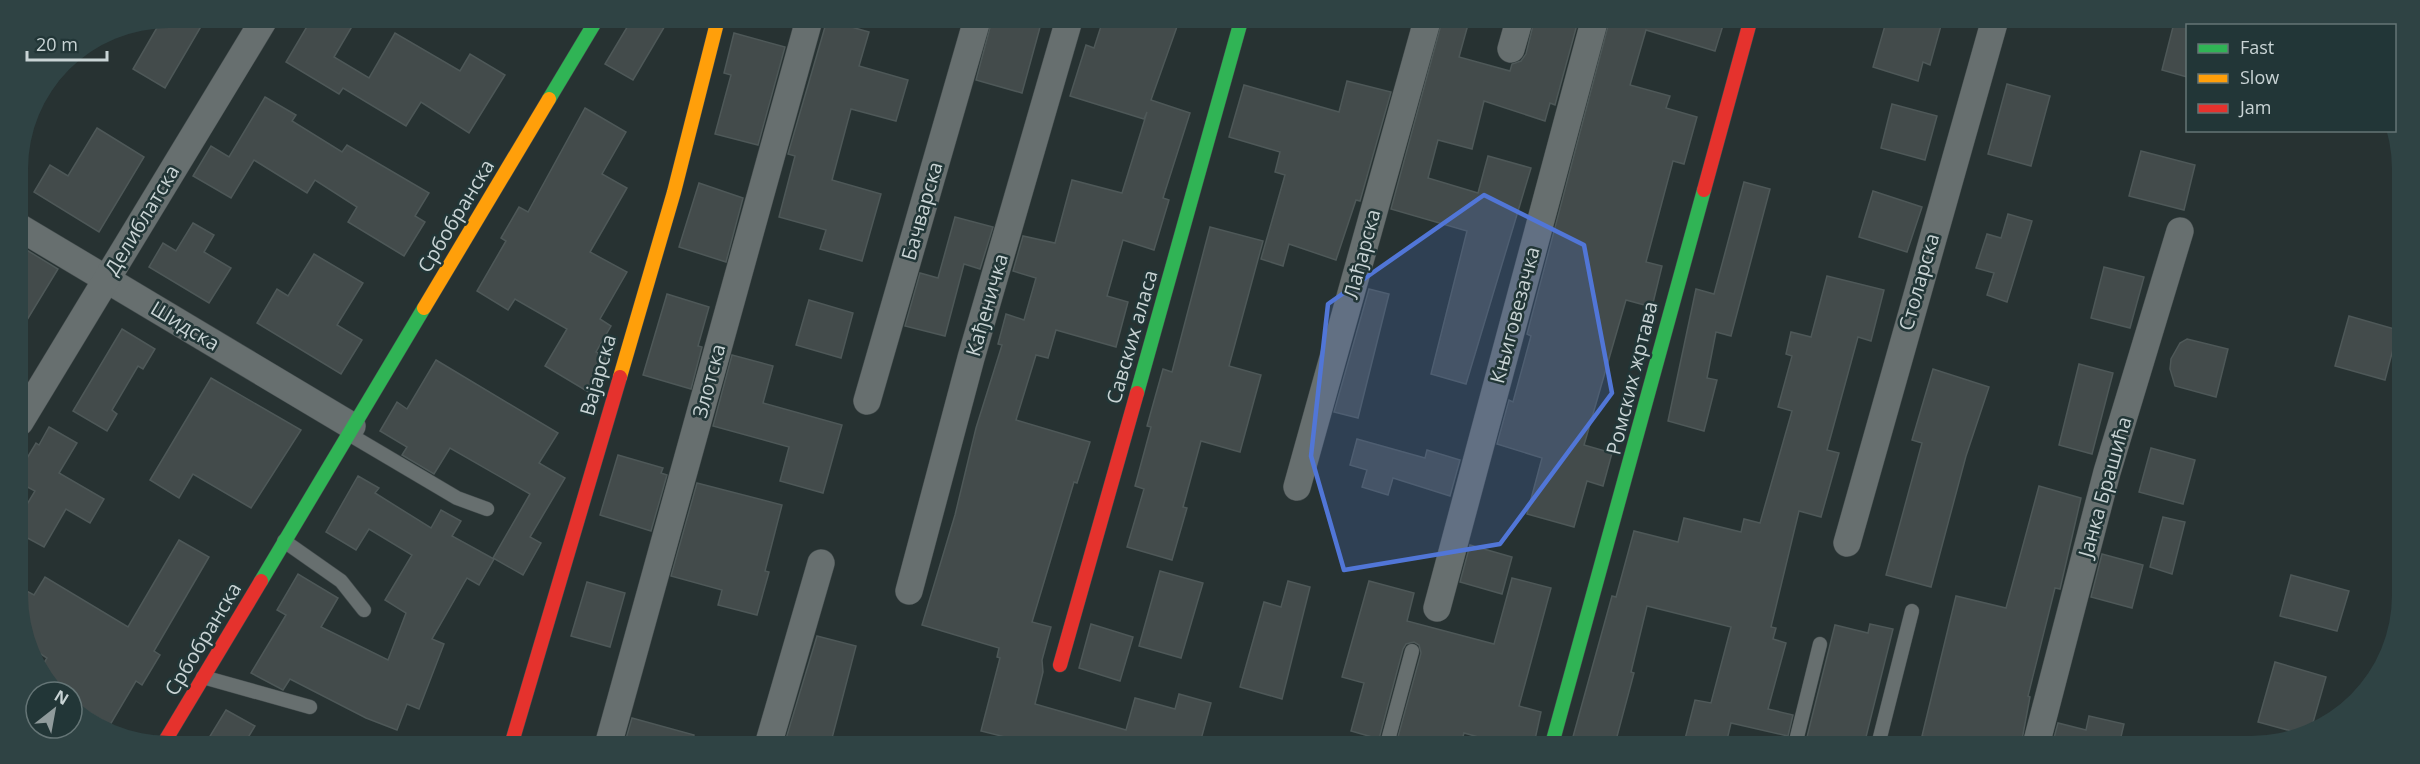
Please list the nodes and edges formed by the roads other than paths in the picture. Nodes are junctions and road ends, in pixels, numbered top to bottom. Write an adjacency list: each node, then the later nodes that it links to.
1 (1239, 28): 31 (street, Савских аласа)
2 (1424, 28): 20 (street, Лађарска)
3 (1517, 28): 13 (street)
4 (1592, 28): 26 (street, Књиговезачка)
5 (1748, 28): 35 (street, Ромских жртава)
6 (1992, 28): 23 (street, Столарска)
7 (258, 29): 16 (street, Делиблатска)
8 (591, 29): 19 (street, Србобранска)
9 (716, 29): 40 (street, Вајарска)
10 (807, 29): 41 (street, Злотска)
11 (975, 29): 17 (street, Бачварска)
12 (1067, 29): 25 (street, Кађеничка)
13 (1511, 49)
14 (2180, 231): 38 (street, Јанка Брашића)
15 (29, 233): 16 (street, Шидска)
16 (106, 279): 18 (street, Делиблатска); 19 (street, Шидска)
17 (867, 401)
18 (28, 408)
19 (349, 430): 21 (lane); 22 (street, Србобранска)
20 (1297, 487)
21 (487, 508)
22 (284, 541): 27 (lane); 32 (street, Србобранска)
23 (1846, 543)
24 (821, 563): 42 (street)
25 (909, 591)
26 (1437, 608)
27 (364, 610)
28 (1912, 611): 37 (lane)
29 (1820, 644): 36 (lane)
30 (1412, 651): 34 (lane)
31 (1060, 665)
32 (204, 677): 33 (lane); 39 (street, Србобранска)
33 (310, 707)
34 (1389, 735)
35 (1554, 735)
36 (1797, 735)
37 (1880, 735)
38 (2039, 735)
39 (168, 736)
40 (514, 736)
41 (611, 736)
42 (771, 736)

